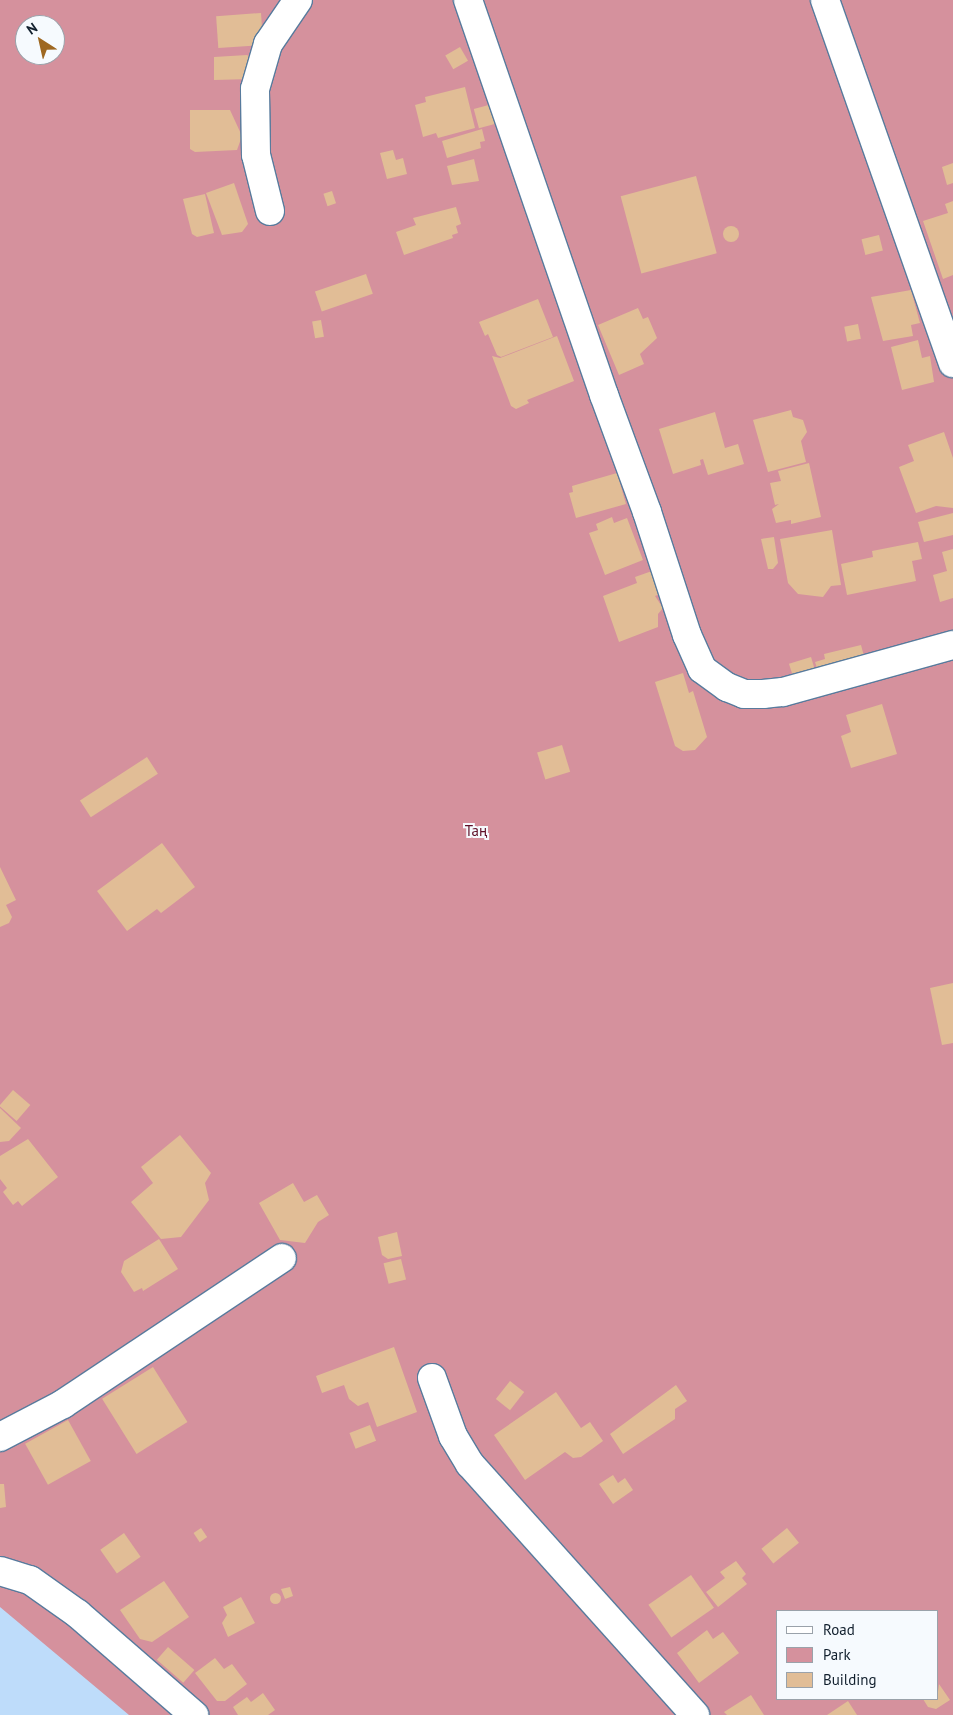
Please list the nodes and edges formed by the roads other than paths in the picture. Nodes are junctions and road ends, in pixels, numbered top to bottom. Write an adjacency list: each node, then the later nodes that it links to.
1 (298, 0): 4 (street)
2 (468, 0): 6 (street)
3 (825, 0): 5 (street)
4 (270, 211)
5 (953, 363)
6 (953, 645)
7 (282, 1258): 9 (street)
8 (432, 1378): 12 (street)
9 (0, 1437)
10 (0, 1572): 11 (street)
11 (194, 1715)
12 (695, 1715)

